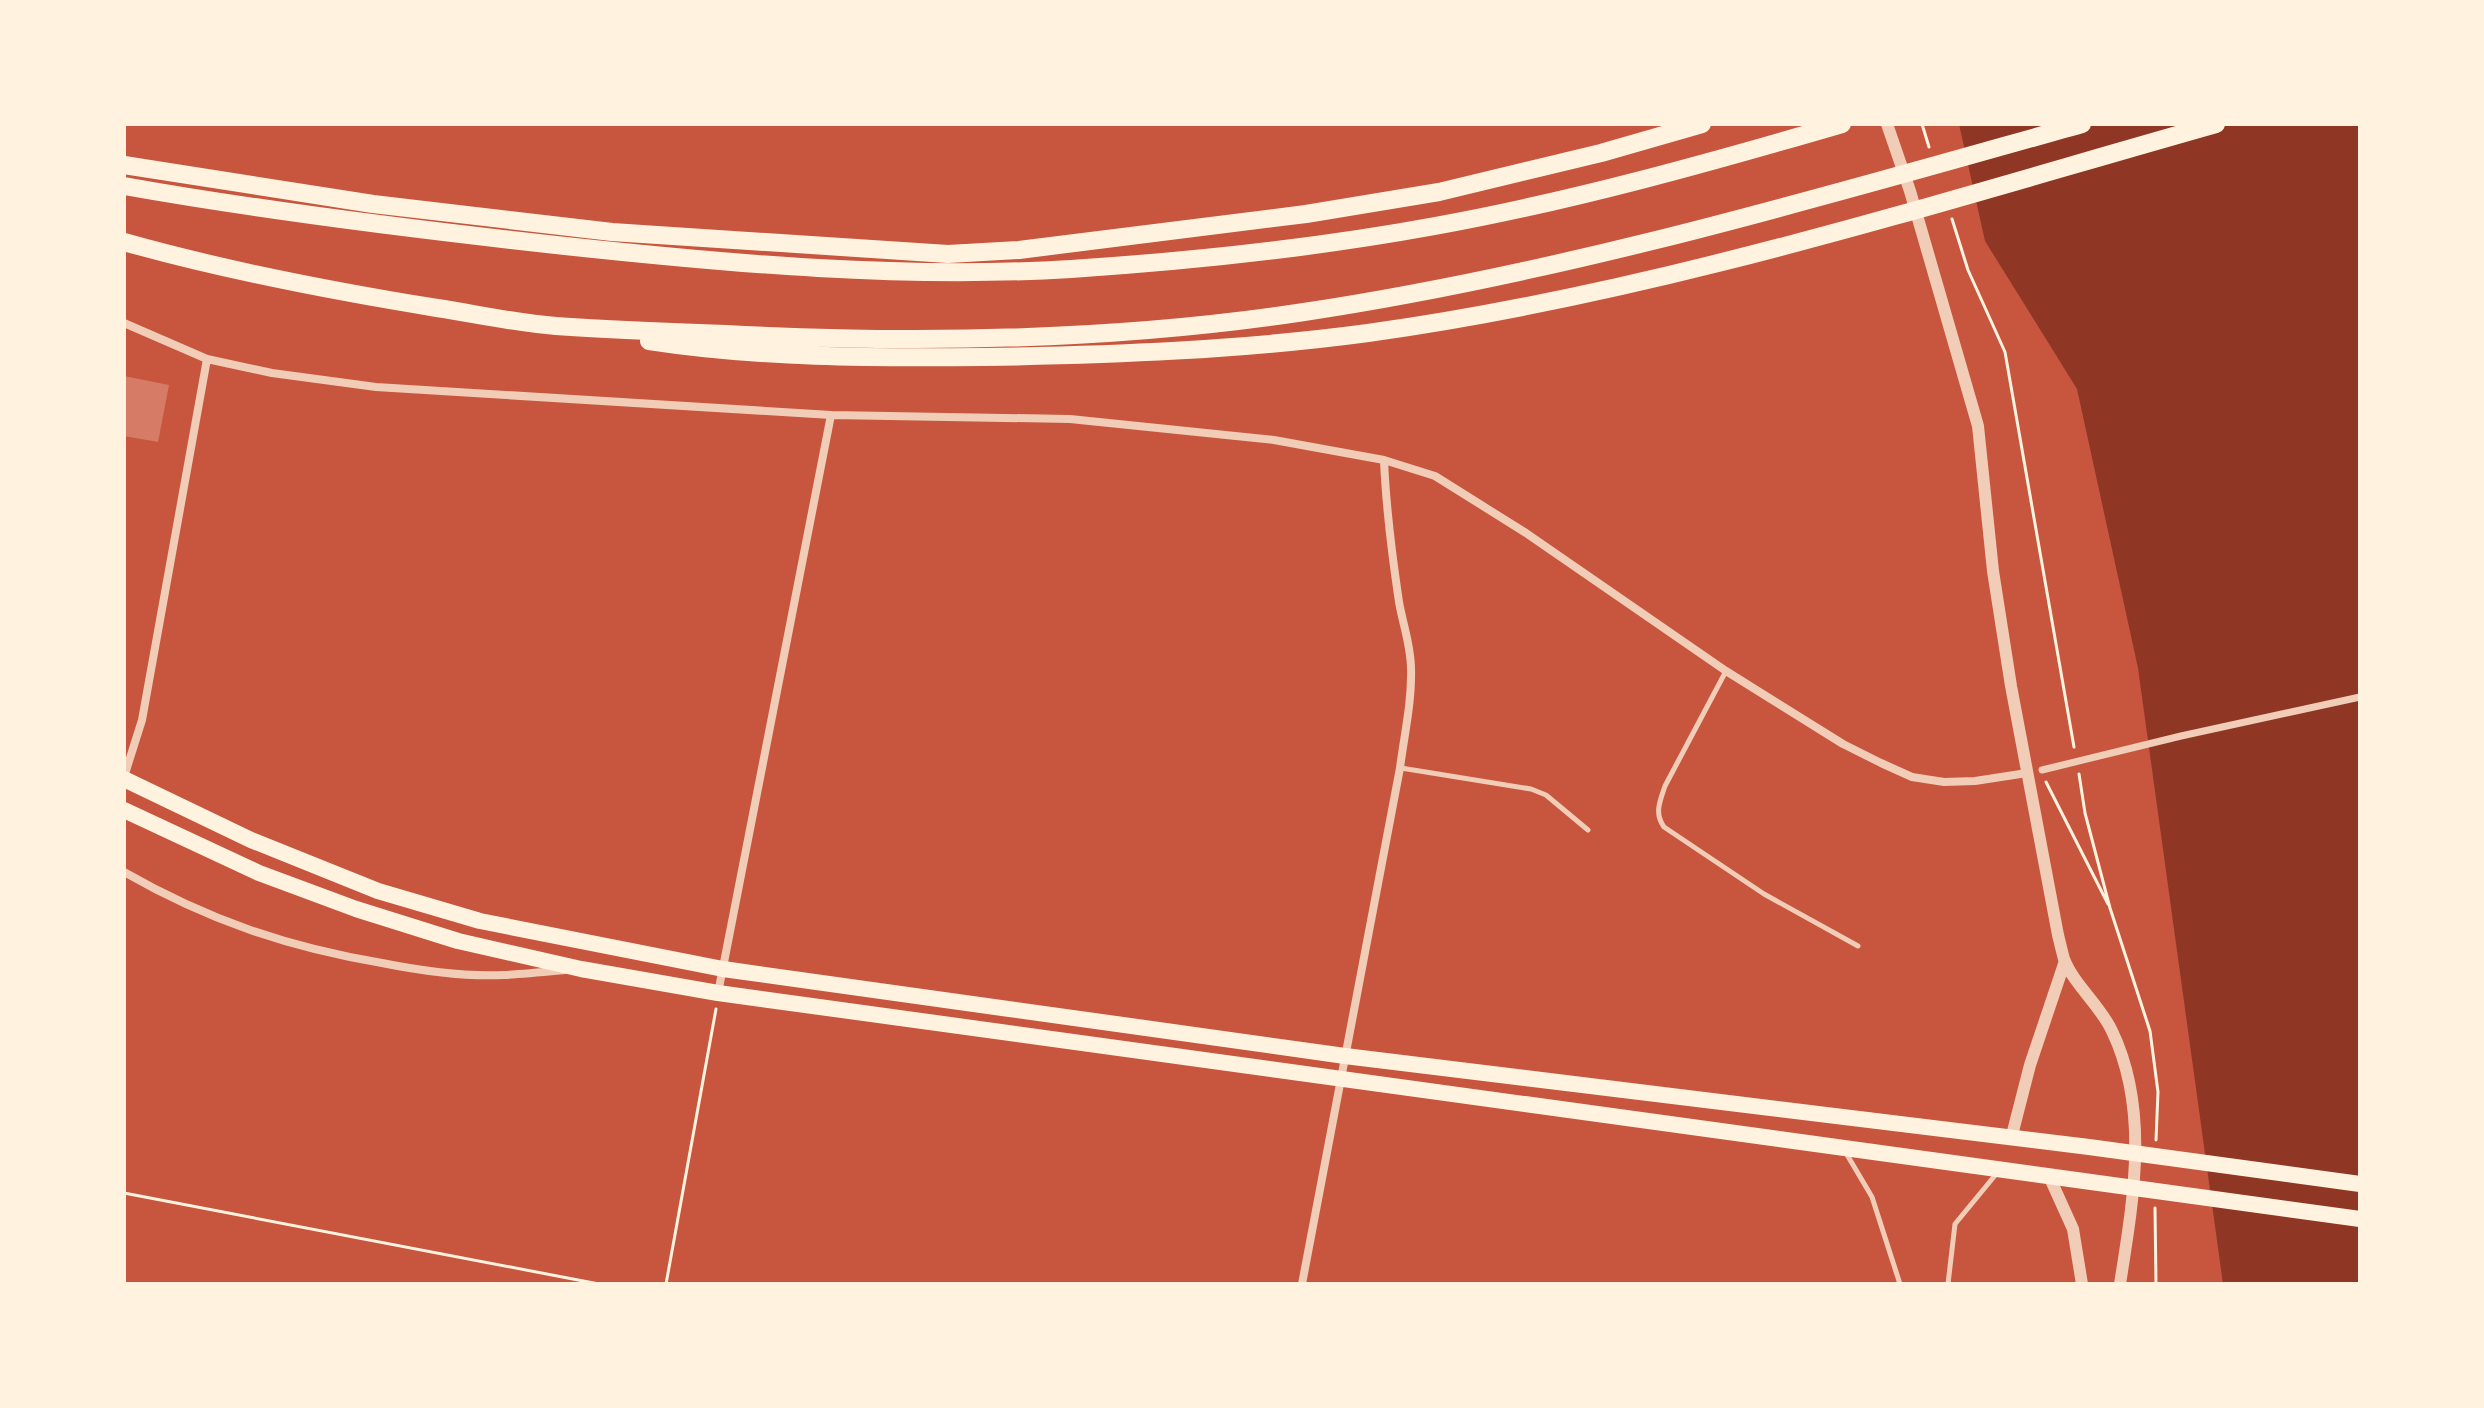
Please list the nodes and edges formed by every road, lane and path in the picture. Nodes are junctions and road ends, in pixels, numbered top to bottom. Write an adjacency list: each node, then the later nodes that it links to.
1 (1702, 124): 8 (highway)
2 (1842, 124): 9 (highway)
3 (1887, 124): 23 (street)
4 (1922, 124): 7 (path)
5 (2082, 124): 13 (highway)
6 (2216, 124): 13 (highway)
7 (1931, 153)
8 (124, 165)
9 (124, 186)
10 (1949, 212): 19 (path)
11 (124, 242): 13 (highway)
12 (124, 323): 14 (street)
13 (551, 326)
14 (207, 359): 15 (street); 24 (street)
15 (831, 415): 16 (street); 32 (street)
16 (1384, 460): 17 (street); 21 (street)
17 (1726, 671): 23 (street); 29 (lane)
18 (2360, 697): 22 (street)
19 (2075, 750)
20 (2077, 766): 28 (path)
21 (1400, 768): 26 (lane); 34 (street)
22 (2042, 770): 28 (path)
23 (2027, 773): 30 (street)
24 (124, 778): 32 (main road)
25 (124, 810): 31 (main road)
26 (1588, 830)
27 (124, 872): 31 (street)
28 (2110, 908): 38 (path)
29 (1858, 946)
30 (2065, 961): 36 (street); 51 (street)
31 (581, 969): 33 (main road)
32 (723, 969): 33 (street); 34 (main road)
33 (718, 993): 35 (main road); 46 (path)
34 (1345, 1056): 35 (street); 36 (main road)
35 (1340, 1079): 37 (main road); 47 (street)
36 (2011, 1139): 41 (main road)
37 (1844, 1148): 39 (main road); 48 (lane)
38 (2156, 1148)
39 (2000, 1169): 40 (main road); 49 (lane)
40 (2049, 1176): 44 (main road); 50 (street)
41 (2360, 1184)
42 (124, 1193): 45 (path)
43 (2155, 1209): 52 (path)
44 (2360, 1219)
45 (599, 1284)
46 (666, 1284)
47 (1302, 1284)
48 (1900, 1284)
49 (1948, 1284)
50 (2082, 1284)
51 (2120, 1284)
52 (2156, 1284)

